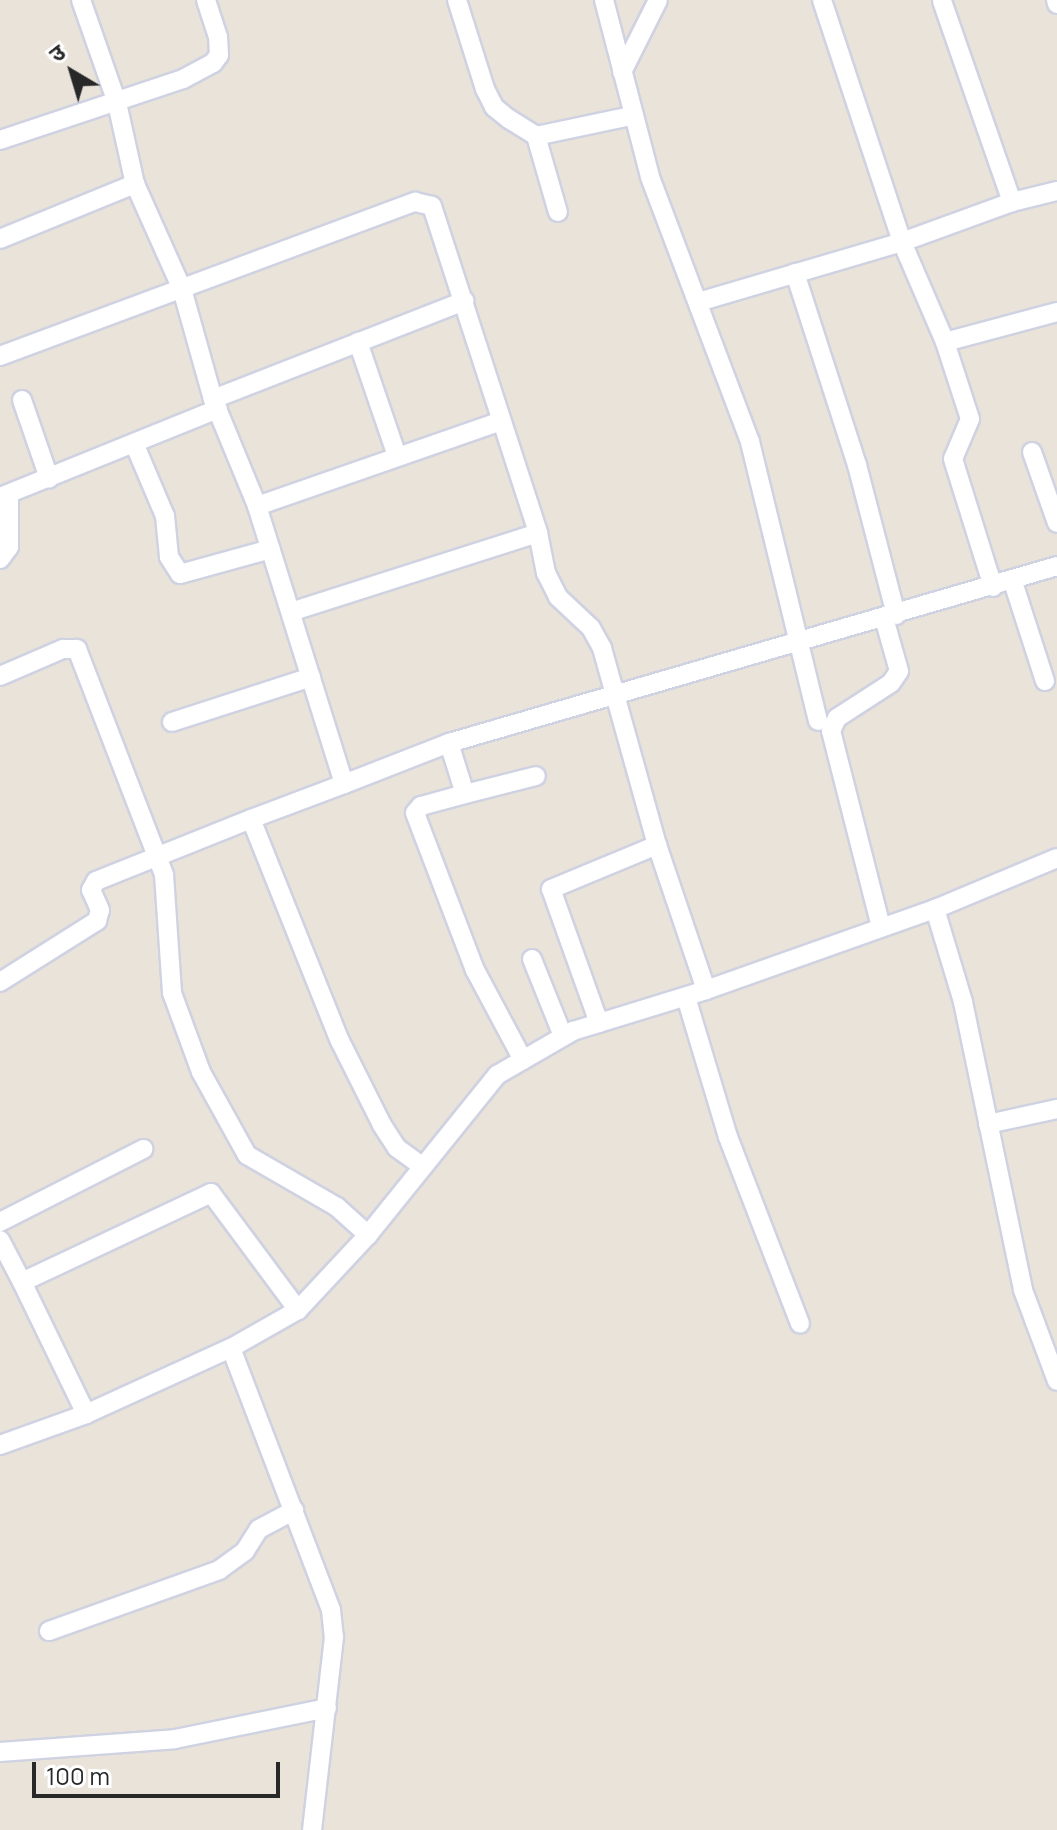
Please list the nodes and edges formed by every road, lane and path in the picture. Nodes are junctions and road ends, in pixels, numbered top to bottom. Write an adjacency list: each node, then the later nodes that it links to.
1 (81, 0): 9 (street)
2 (206, 0): 9 (street)
3 (457, 0): 11 (street)
4 (604, 0): 8 (street)
5 (658, 0): 8 (street)
6 (822, 0): 18 (street)
7 (942, 1): 15 (street)
8 (621, 75): 10 (street)
9 (117, 103): 12 (street); 13 (street)
10 (631, 116): 11 (street); 22 (street)
11 (536, 136): 16 (street)
12 (0, 140)
13 (135, 184): 17 (street); 20 (street)
14 (1057, 191): 15 (street)
15 (1012, 202): 18 (street)
16 (558, 212)
17 (0, 239)
18 (902, 242): 19 (street); 25 (street)
19 (795, 273): 22 (street); 44 (street)
20 (182, 289): 21 (street); 26 (street); 28 (street)
21 (465, 301): 24 (street); 29 (street)
22 (698, 302): 45 (street)
23 (1057, 312): 25 (street)
24 (358, 342): 28 (street); 32 (street)
25 (945, 342): 42 (street)
26 (0, 356)
27 (22, 400): 33 (street)
28 (216, 404): 30 (street); 35 (street)
29 (501, 421): 32 (street); 37 (street)
30 (134, 443): 33 (street); 38 (street)
31 (1032, 452): 36 (street)
32 (397, 456): 35 (street)
33 (49, 478): 34 (street)
34 (4, 496): 39 (street)
35 (257, 506): 38 (street)
36 (1057, 523)
37 (538, 533): 43 (street); 49 (street)
38 (271, 549): 43 (street)
39 (0, 559)
40 (1057, 566): 41 (street)
41 (1013, 582): 42 (street); 48 (street)
42 (993, 587): 44 (street)
43 (291, 612): 47 (street)
44 (890, 616): 45 (street); 61 (street)
45 (802, 642): 49 (street); 50 (street)
46 (0, 676): 58 (street)
47 (311, 677): 51 (street); 54 (street)
48 (1045, 681)
49 (616, 696): 52 (street); 57 (street)
50 (818, 721)
51 (172, 722)
52 (449, 743): 54 (street); 55 (street)
53 (536, 776): 55 (street)
54 (344, 784): 56 (street)
55 (465, 794): 68 (street)
56 (251, 819): 58 (street); 72 (street)
57 (657, 845): 64 (street); 66 (street)
58 (156, 855): 63 (street); 74 (street)
59 (1057, 858): 60 (street)
60 (935, 909): 61 (street); 70 (street)
61 (881, 927): 64 (street)
62 (532, 959): 67 (street)
63 (0, 982)
64 (706, 990): 65 (street)
65 (686, 997): 66 (street); 78 (street)
66 (599, 1023): 67 (street)
67 (563, 1036): 68 (street)
68 (523, 1060): 72 (street)
69 (1057, 1109): 70 (street)
70 (988, 1124): 80 (street)
71 (143, 1149): 73 (street)
72 (423, 1167): 74 (street)
73 (0, 1222)
74 (368, 1235): 77 (street)
75 (0, 1240): 76 (street)
76 (22, 1282): 77 (street); 81 (street)
77 (298, 1310): 79 (street)
78 (800, 1324)
79 (231, 1348): 81 (street); 83 (street)
80 (1057, 1381)
81 (86, 1414): 82 (street)
82 (0, 1445)
83 (294, 1510): 84 (street); 85 (street)
84 (49, 1631)
85 (327, 1708): 86 (street); 87 (street)
86 (0, 1752)
87 (312, 1830)

